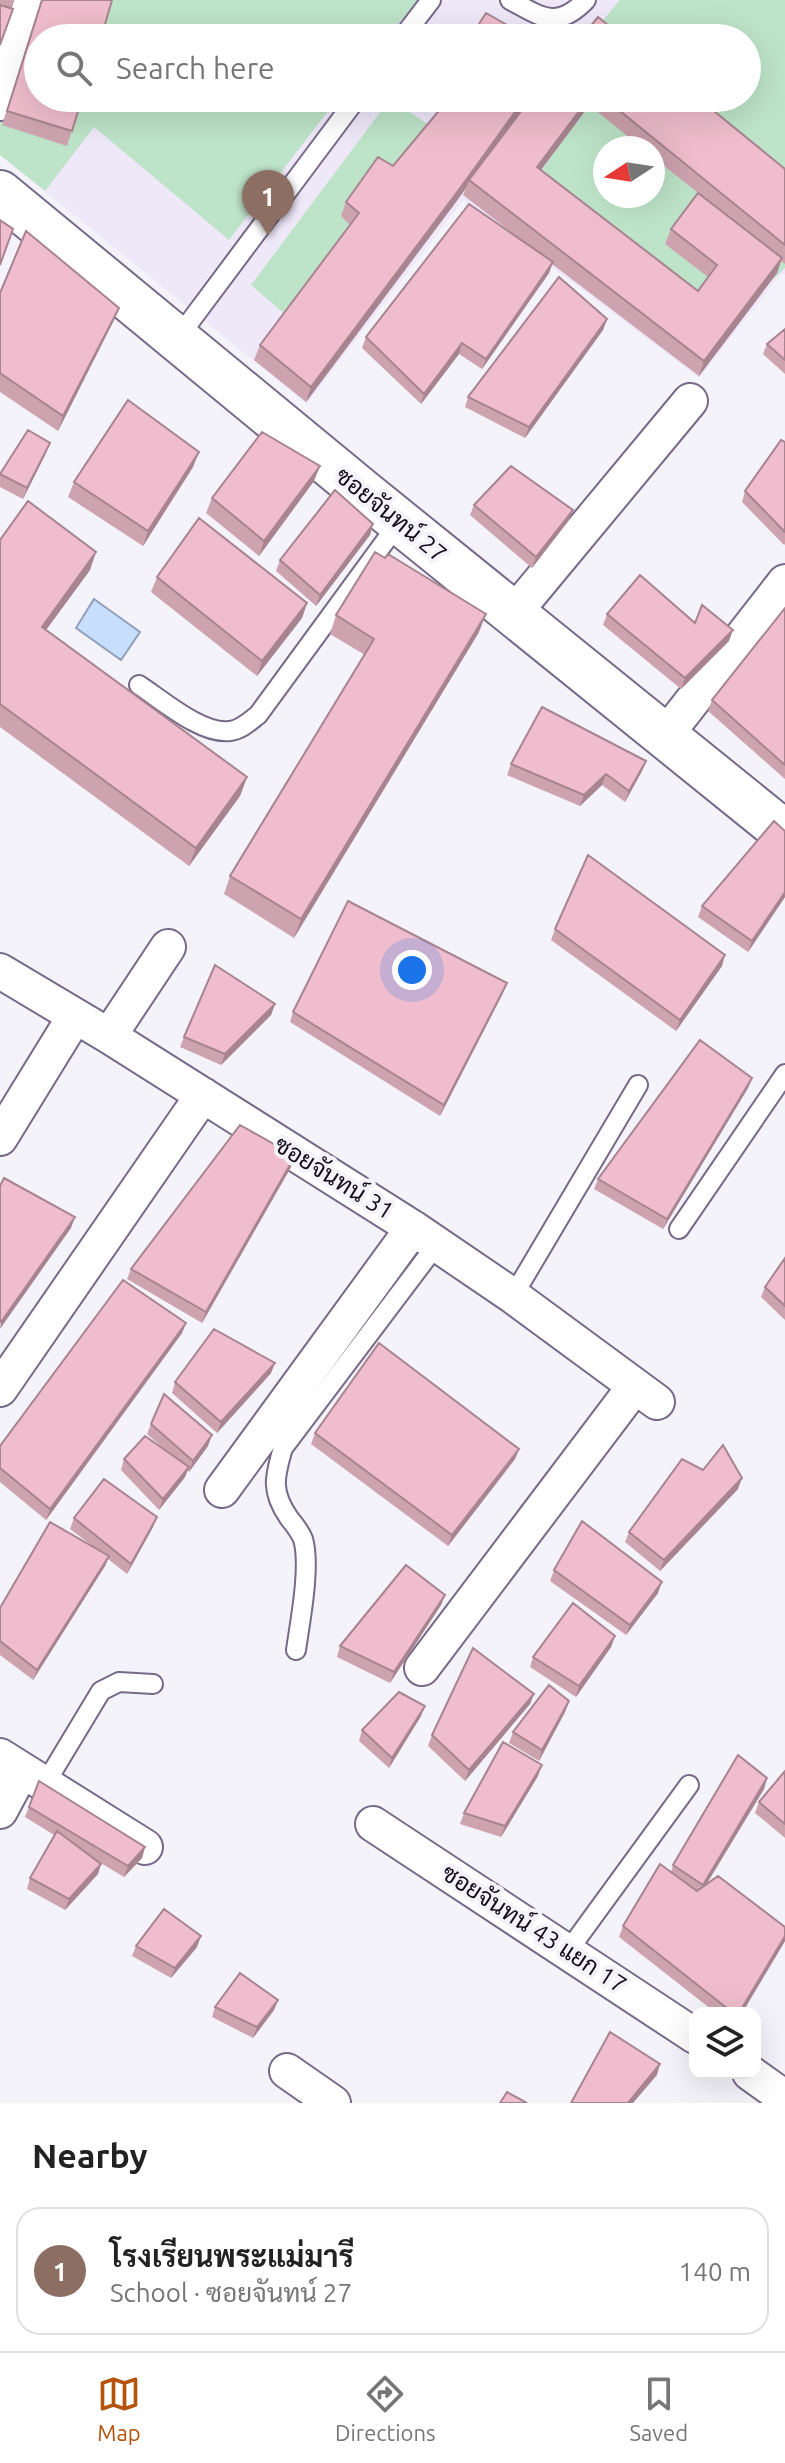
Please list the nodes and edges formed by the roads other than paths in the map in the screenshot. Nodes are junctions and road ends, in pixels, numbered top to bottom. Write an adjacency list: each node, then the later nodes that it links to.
1 (32, 0): 5 (street)
2 (431, 0): 6 (lane)
3 (510, 0): 4 (lane)
4 (586, 0)
5 (25, 24)
6 (413, 24)
7 (24, 26): 8 (street)
8 (0, 103)
9 (347, 112): 11 (lane)
10 (0, 193): 11 (street, ซอยจันทน์ 27)
11 (177, 339): 13 (street, ซอยจันทน์ 27)
12 (690, 401): 15 (street)
13 (400, 521): 15 (street, ซอยจันทน์ 27); 16 (lane)
14 (785, 582): 17 (street)
15 (514, 613): 17 (street, ซอยจันทน์ 27)
16 (139, 685)
17 (665, 736): 18 (street, ซอยจันทน์ 27)
18 (785, 833)
19 (168, 947): 22 (street)
20 (0, 971): 21 (street, ซอยจันทน์ 31)
21 (75, 1016): 22 (street, ซอยจันทน์ 31); 26 (street)
22 (109, 1036): 25 (street, ซอยจันทน์ 31)
23 (785, 1074): 27 (lane)
24 (638, 1085): 29 (lane)
25 (203, 1095): 28 (street, ซอยจันทน์ 31); 30 (street)
26 (0, 1138)
27 (679, 1229)
28 (425, 1236): 29 (street, ซอยจันทน์ 31); 31 (street); 32 (lane)
29 (513, 1296): 33 (street, ซอยจันทน์ 31)
30 (0, 1389)
31 (222, 1490)
32 (296, 1650)
33 (422, 1668)
34 (153, 1684): 35 (lane)
35 (23, 1770): 37 (street); 39 (street)
36 (689, 1785): 40 (lane)
37 (0, 1811)
38 (373, 1824): 40 (street, ซอยจันทน์ 43 แยก 17)
39 (145, 1847)
40 (568, 1951): 41 (street, ซอยจันทน์ 43 แยก 17)
41 (689, 2032)
42 (287, 2071): 45 (street)
43 (758, 2079): 44 (street)
44 (785, 2098)
45 (333, 2103)

